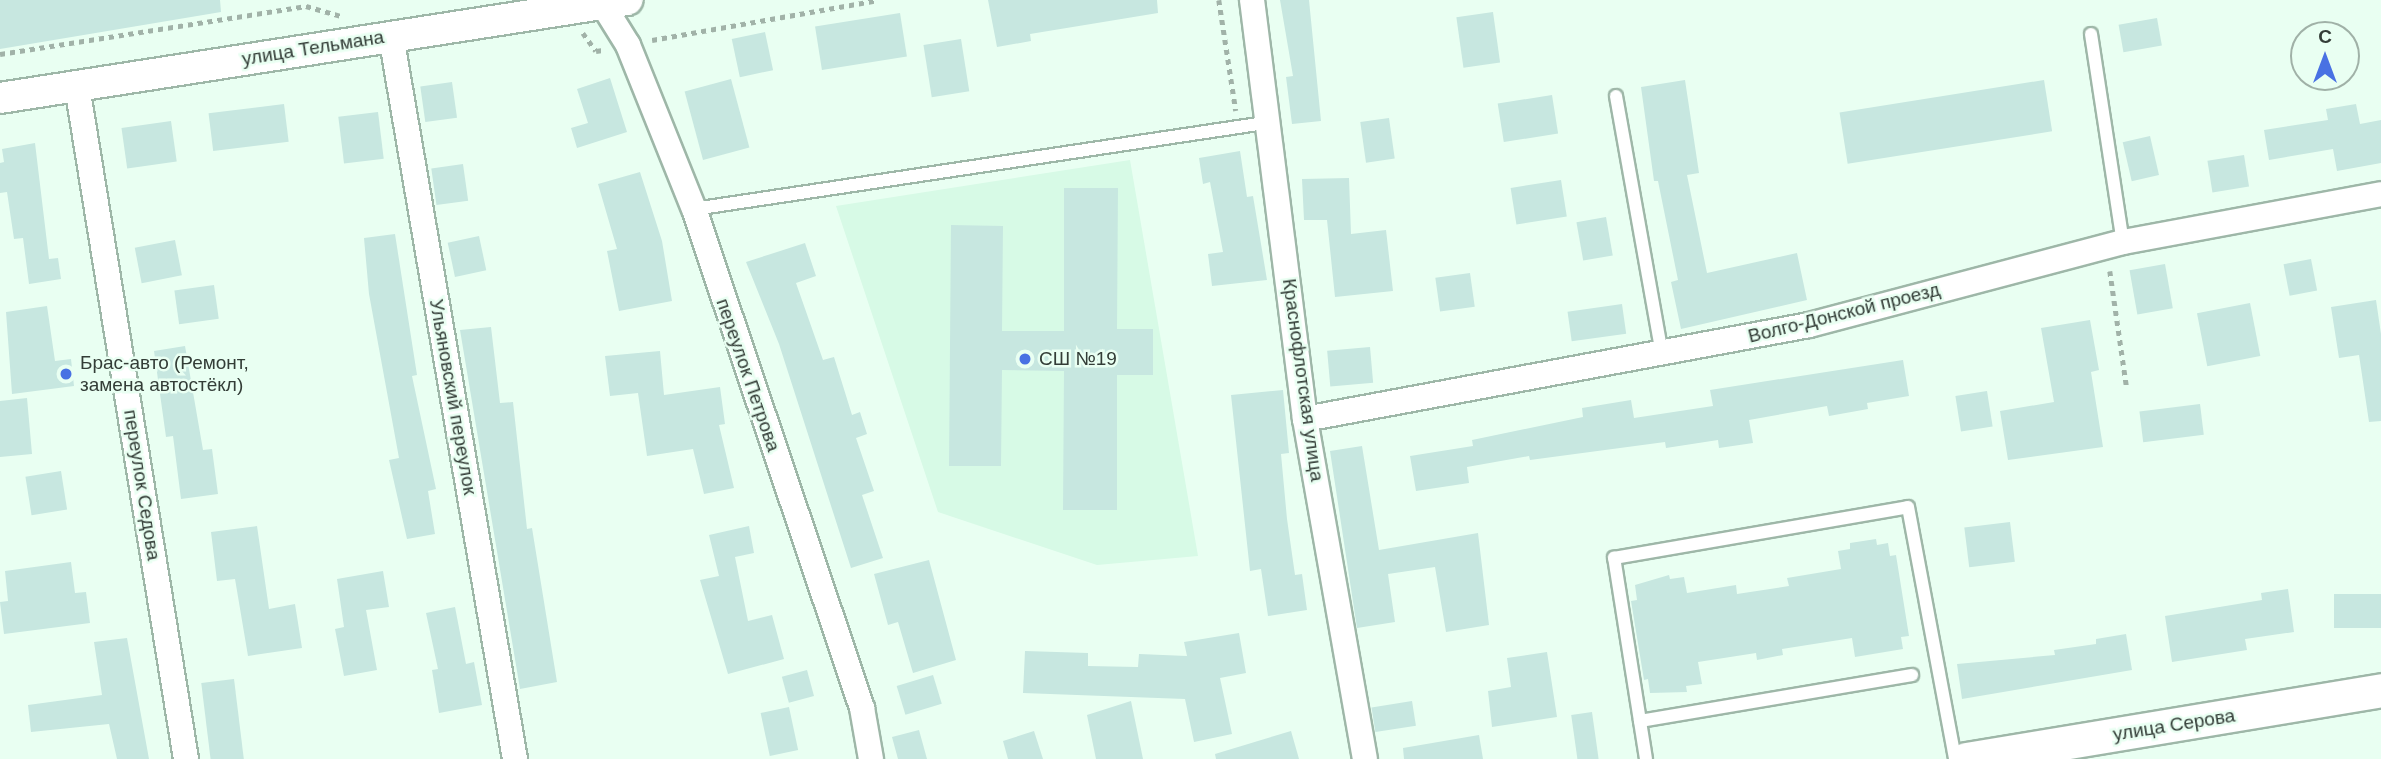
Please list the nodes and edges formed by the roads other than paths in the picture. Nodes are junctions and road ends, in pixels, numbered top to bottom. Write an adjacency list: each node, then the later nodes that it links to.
1 (1252, 0): 8 (street, Краснофлотская улица)
2 (610, 1): 4 (street, улица Тельмана); 10 (street, переулок Петрова)
3 (2091, 34): 11 (lane)
4 (391, 36): 5 (street, улица Тельмана); 18 (street, Ульяновский переулок)
5 (78, 86): 7 (street, улица Тельмана); 17 (street, переулок Седова)
6 (1616, 96): 12 (lane)
7 (0, 98)
8 (1271, 122): 10 (lane); 13 (street, Краснофлотская улица)
9 (2381, 194): 11 (street, Волго-Донской проезд)
10 (694, 209): 19 (street, переулок Петрова)
11 (2115, 244): 12 (street, Волго-Донской проезд)
12 (1662, 353): 13 (street, Волго-Донской проезд)
13 (1304, 419): 20 (street, Краснофлотская улица)
14 (1912, 675): 16 (lane)
15 (2381, 690): 23 (main road, улица Серова)
16 (1640, 722): 21 (lane); 22 (lane)
17 (186, 759)
18 (516, 759)
19 (870, 759)
20 (1365, 759)
21 (1646, 759)
22 (1955, 759)
23 (1966, 759)

